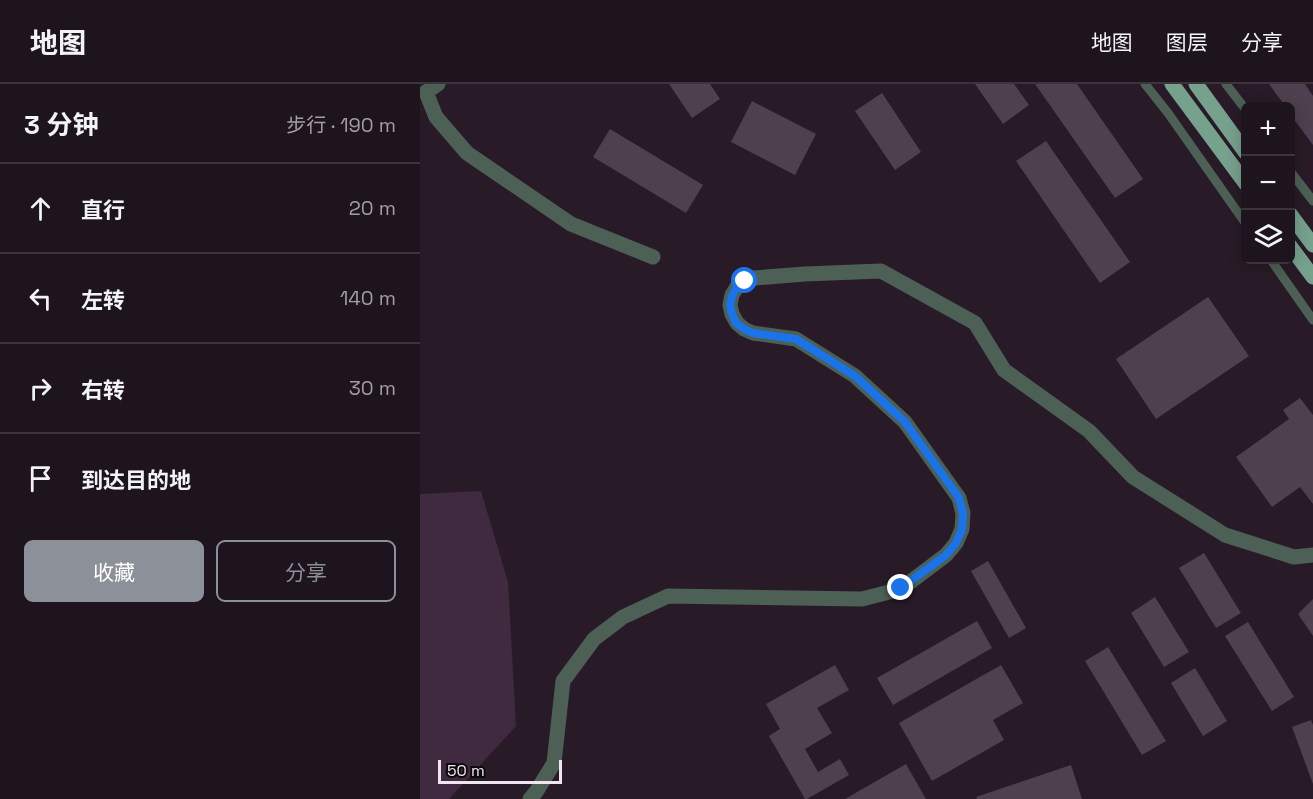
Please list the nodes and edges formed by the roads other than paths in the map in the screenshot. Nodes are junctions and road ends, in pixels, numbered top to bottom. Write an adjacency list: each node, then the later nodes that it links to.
1 (438, 84): 15 (street)
2 (1145, 84): 11 (lane)
3 (1172, 84): 9 (main road)
4 (1196, 84): 7 (main road)
5 (1226, 84): 6 (lane)
6 (1241, 105)
7 (1241, 147)
8 (1295, 178): 10 (lane)
9 (1241, 179)
10 (1313, 201)
11 (1241, 218)
12 (1295, 221): 13 (main road)
13 (1313, 245)
14 (1295, 253): 17 (main road)
15 (653, 257)
16 (1274, 264): 18 (lane)
17 (1313, 277)
18 (1313, 320)
19 (1313, 555): 20 (street)
20 (530, 799)

